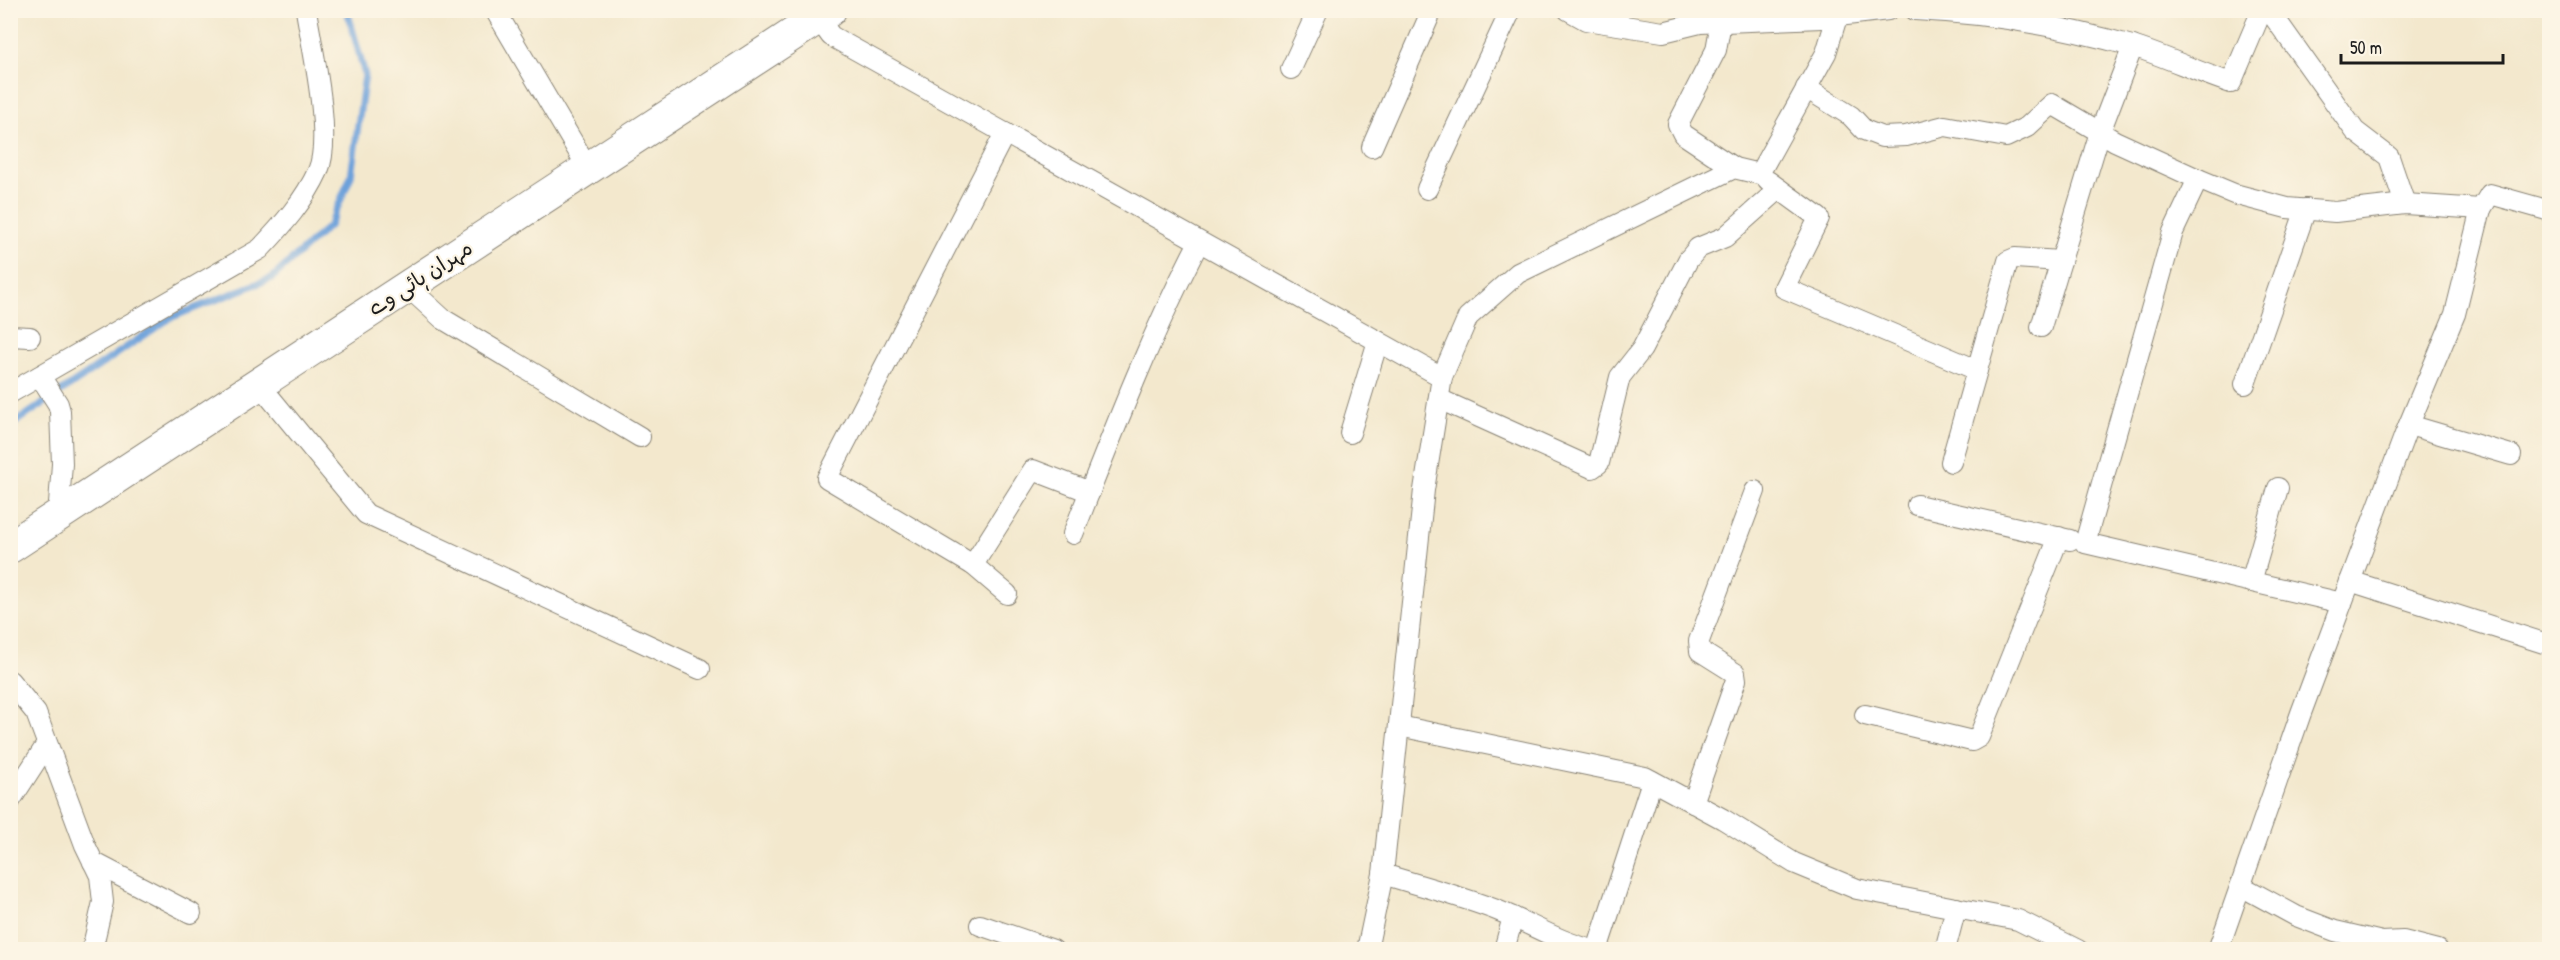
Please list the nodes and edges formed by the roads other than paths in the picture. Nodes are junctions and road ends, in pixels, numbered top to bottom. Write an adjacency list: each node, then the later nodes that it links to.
1 (306, 10): 40 (street)
2 (495, 10): 23 (street)
3 (1318, 10): 18 (street)
4 (1432, 10): 22 (street)
5 (1510, 10): 27 (street)
6 (1568, 10): 15 (street)
7 (1888, 10): 14 (street)
8 (1915, 10): 11 (street)
9 (2262, 10): 17 (street)
10 (2269, 10): 29 (street)
11 (1984, 13): 17 (street)
12 (824, 14): 21 (street); 23 (main road, مہران ہائی وے)
13 (1744, 16): 14 (street); 16 (street)
14 (1837, 17): 19 (street)
15 (1679, 20): 16 (street)
16 (1721, 22): 24 (street)
17 (2133, 46): 20 (street)
18 (1291, 69)
19 (1806, 88): 20 (street); 25 (street)
20 (2100, 132): 26 (street); 34 (street)
21 (1005, 133): 33 (street); 59 (street)
22 (1372, 147)
23 (588, 168): 35 (main road, مہران ہائی وے)
24 (1734, 168): 25 (street); 39 (street)
25 (1759, 174): 28 (street)
26 (2198, 179): 30 (street); 57 (street)
27 (1427, 189)
28 (1779, 189): 38 (street); 44 (street)
29 (2405, 204): 30 (street); 31 (street)
30 (2306, 209): 42 (street)
31 (2481, 209): 32 (street); 45 (street)
32 (2550, 211)
33 (1199, 242): 37 (street); 52 (street)
34 (2061, 261): 36 (street); 38 (street)
35 (408, 287): 41 (main road, مہران ہائی وے); 47 (street)
36 (2042, 327)
37 (1378, 341): 39 (street); 46 (street)
38 (1977, 370): 49 (street)
39 (1442, 377): 44 (street)
40 (44, 381): 43 (street); 54 (street)
41 (259, 384): 54 (main road, مہران ہائی وے); 65 (street)
42 (2245, 384)
43 (10, 393)
44 (1438, 399): 68 (street)
45 (2409, 424): 48 (street); 60 (street)
46 (1350, 433)
47 (640, 437)
48 (2511, 455)
49 (1951, 462)
50 (2278, 488): 61 (street)
51 (1755, 491): 72 (street)
52 (1089, 492): 55 (street); 59 (street)
53 (1917, 505): 56 (street)
54 (58, 516): 58 (main road, مہران ہائی وے)
55 (1073, 534)
56 (2059, 537): 57 (street); 67 (street)
57 (2085, 543): 61 (street)
58 (10, 547)
59 (973, 565): 62 (street)
60 (2350, 581): 63 (street); 64 (street)
61 (2251, 582): 63 (street)
62 (1007, 594)
63 (2342, 603): 75 (street)
64 (2550, 645)
65 (700, 669)
66 (10, 681): 69 (street)
67 (1865, 715)
68 (1399, 726): 70 (street); 74 (street)
69 (47, 744): 71 (street); 73 (street)
70 (1652, 781): 72 (street); 84 (street)
71 (10, 801)
72 (1693, 803): 76 (street)
73 (93, 862): 77 (street); 80 (street)
74 (1383, 874): 78 (street); 82 (street)
75 (2241, 886): 87 (street); 88 (street)
76 (1956, 908): 85 (street); 86 (street)
77 (191, 913)
78 (1513, 916): 83 (street); 84 (street)
79 (980, 925): 81 (street)
80 (92, 950)
81 (1053, 950)
82 (1367, 950)
83 (1504, 950)
84 (1595, 950)
85 (1945, 950)
86 (2078, 950)
87 (2218, 950)
88 (2438, 950)

